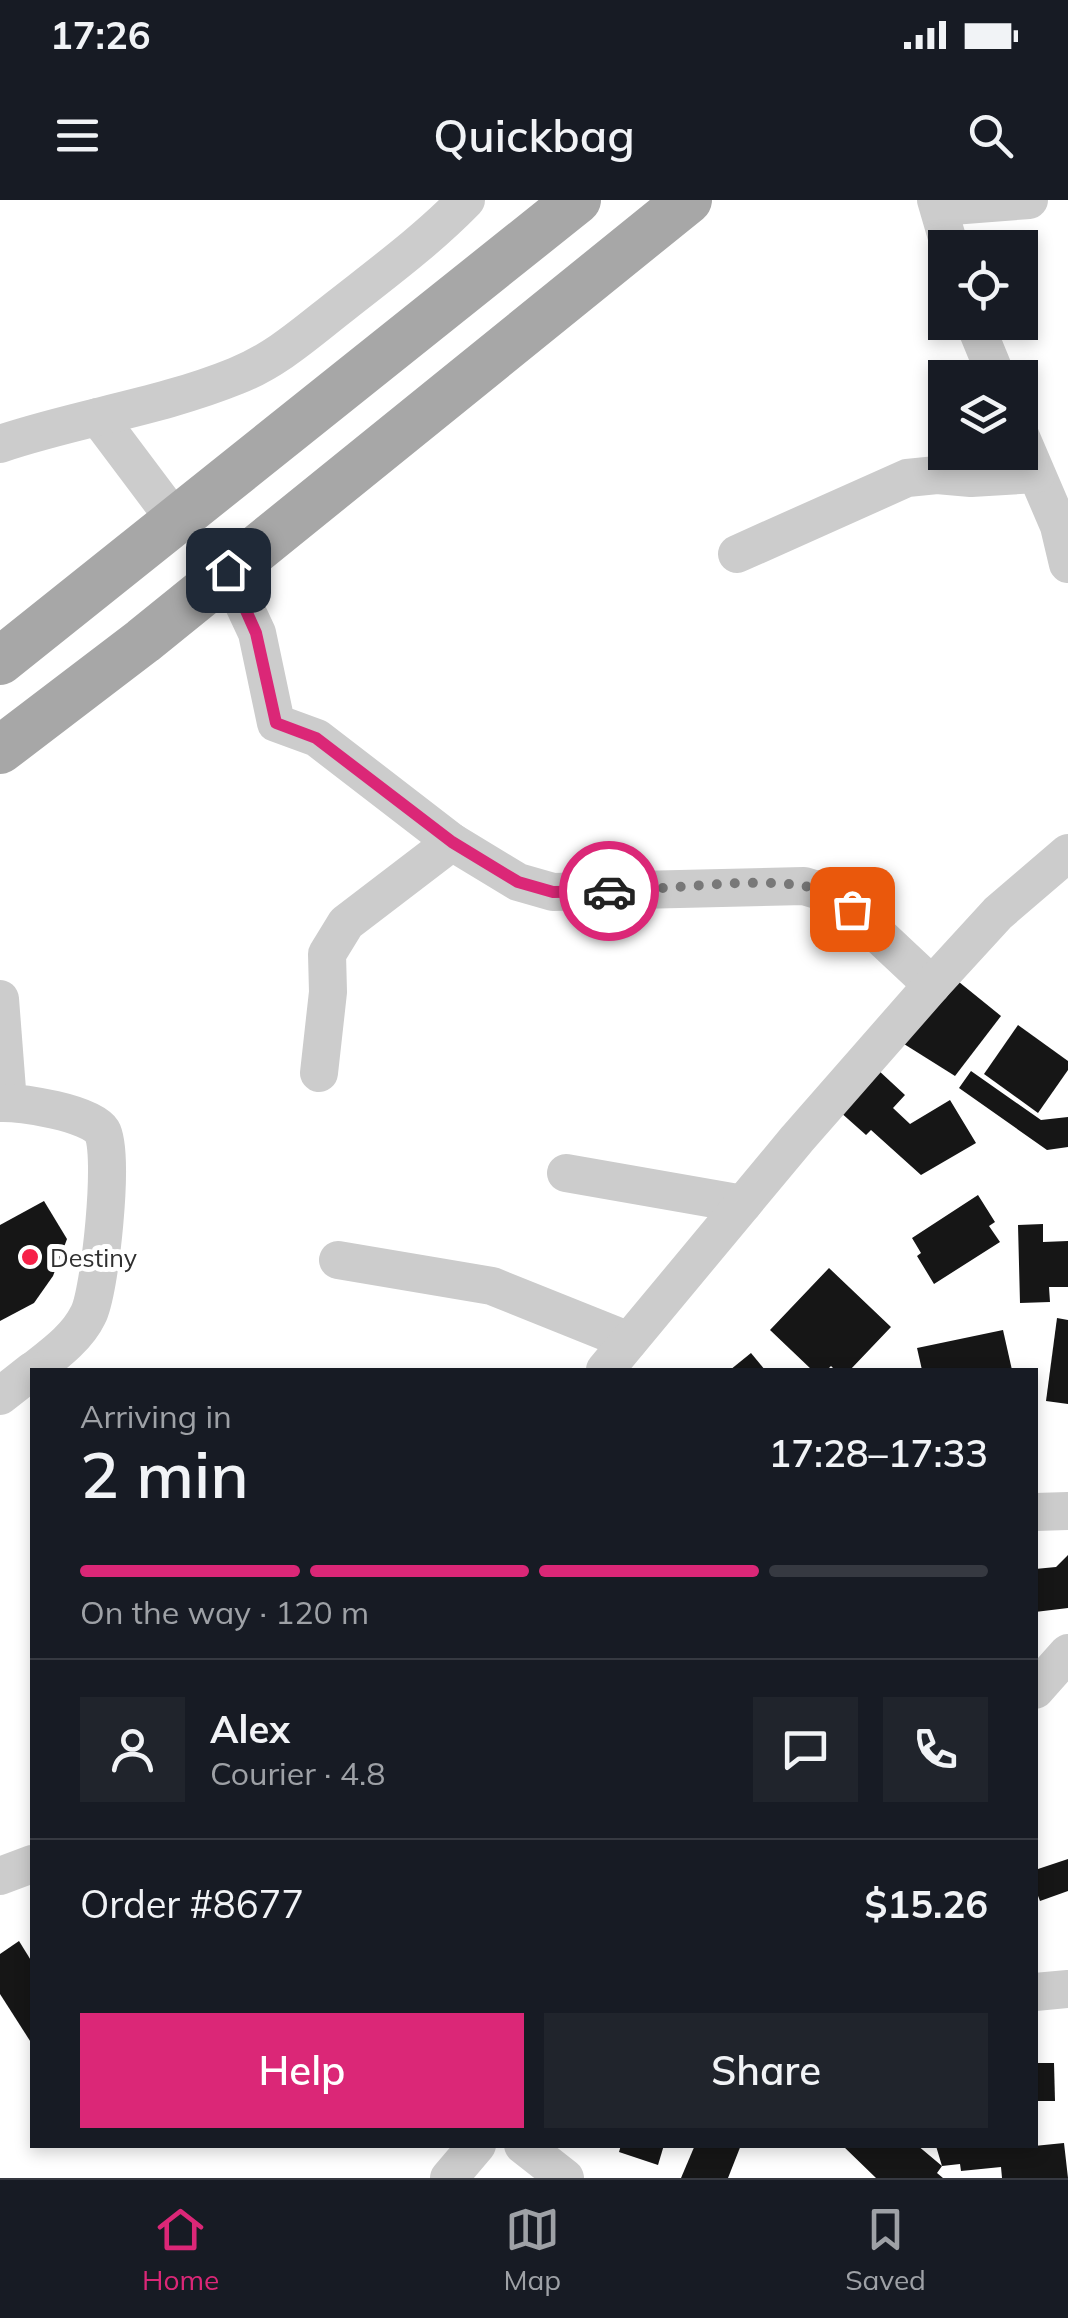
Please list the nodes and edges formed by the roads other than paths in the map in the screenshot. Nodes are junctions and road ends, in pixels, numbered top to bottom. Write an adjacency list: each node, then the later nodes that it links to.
1 (466, 200): 7 (street)
2 (577, 200): 11 (main road)
3 (688, 200): 14 (main road)
4 (1029, 200): 5 (street)
5 (937, 204): 6 (street)
6 (945, 230)
7 (98, 417): 8 (street); 11 (street)
8 (0, 444)
9 (1034, 470): 10 (street)
10 (1036, 474): 12 (street); 13 (street)
11 (176, 521): 15 (main road)
12 (737, 554)
13 (1068, 564)
14 (228, 570): 16 (main road); 17 (street)
15 (0, 661)
16 (0, 750)
17 (452, 842): 19 (street); 21 (street)
18 (1068, 853): 19 (street)
19 (932, 985): 24 (street)
20 (0, 999): 22 (street)
21 (319, 1072)
22 (4, 1103): 27 (street)
23 (566, 1173): 24 (street)
24 (743, 1204): 26 (street)
25 (338, 1260): 26 (street)
26 (629, 1340): 28 (street)
27 (36, 1368)
28 (607, 1368)
29 (30, 1372): 30 (street)
30 (0, 1396)
31 (1068, 1511): 32 (street)
32 (1038, 1512)
33 (1068, 1653): 34 (street)
34 (1038, 1687)
35 (30, 1865): 36 (street)
36 (0, 1876)
37 (1068, 1989): 38 (street)
38 (1038, 1992)
39 (475, 2148): 41 (street)
40 (527, 2148): 42 (street)
41 (449, 2178)
42 (565, 2178)

